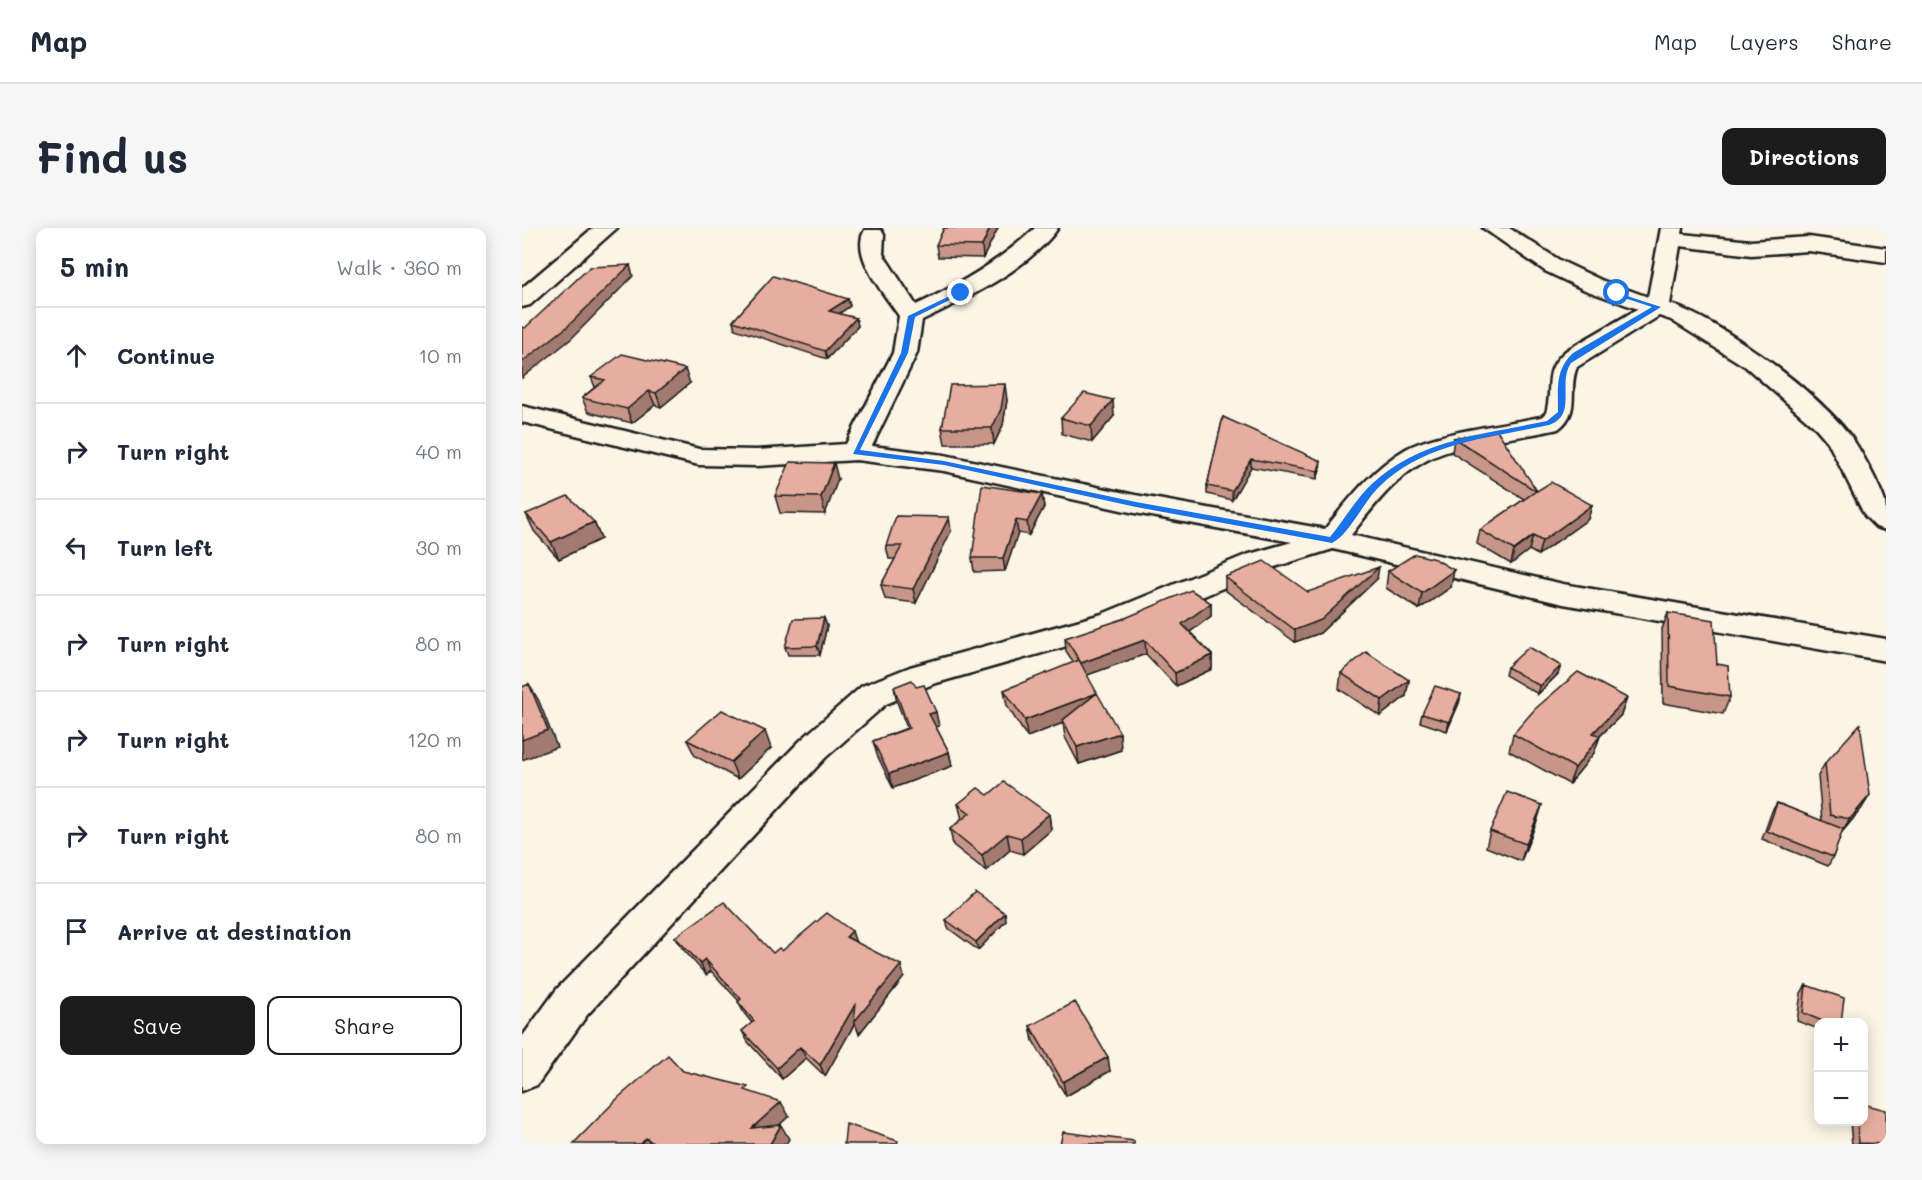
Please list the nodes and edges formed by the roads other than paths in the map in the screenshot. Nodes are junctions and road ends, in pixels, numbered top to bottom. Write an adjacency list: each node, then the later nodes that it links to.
1 (606, 228): 7 (street)
2 (1047, 228): 9 (street)
3 (1494, 228): 8 (street)
4 (1672, 233): 6 (street); 8 (street)
5 (873, 235): 9 (street)
6 (1886, 255)
7 (522, 300)
8 (1658, 307): 12 (street); 13 (street)
9 (912, 316): 11 (street)
10 (522, 414): 11 (street)
11 (856, 452): 13 (street)
12 (1886, 521)
13 (1332, 540): 14 (street); 15 (street)
14 (1886, 650)
15 (522, 1071)

